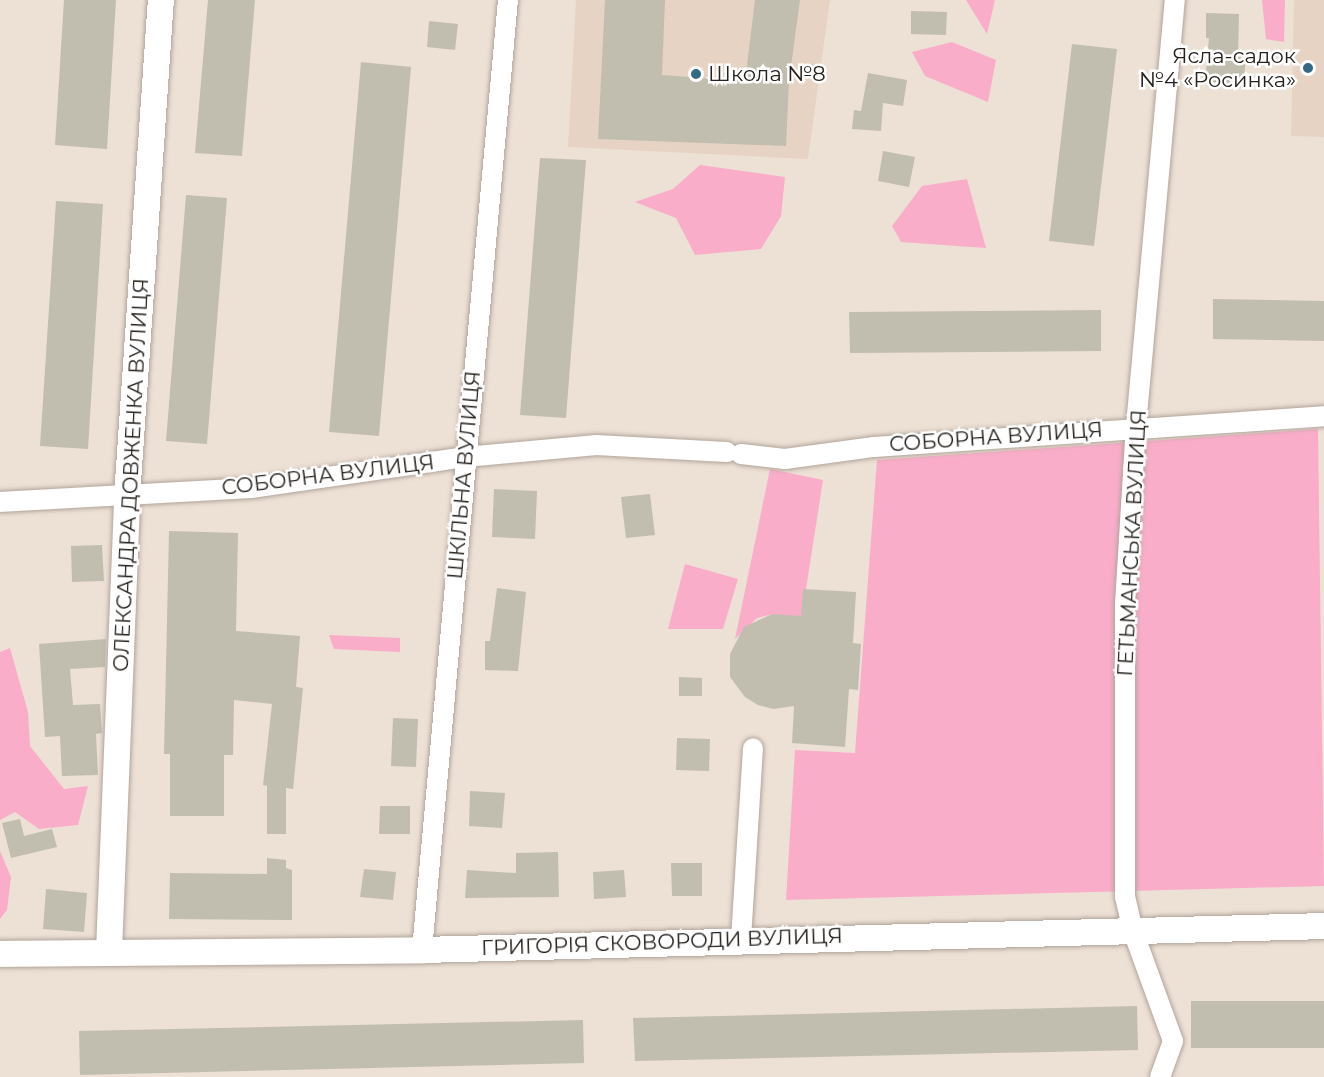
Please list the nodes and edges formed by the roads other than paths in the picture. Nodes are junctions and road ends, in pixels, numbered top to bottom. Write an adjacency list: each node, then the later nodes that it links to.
1 (161, 0): 7 (street, ОЛЕКСАНДРА ДОВЖЕНКА ВУЛИЦЯ)
2 (508, 0): 6 (street, ШКІЛЬНА ВУЛИЦЯ)
3 (1175, 0): 5 (street, ГЕТЬМАНСЬКА ВУЛИЦЯ)
4 (1324, 416): 5 (street, СОБОРНА ВУЛИЦЯ)
5 (1136, 426): 6 (street, СОБОРНА ВУЛИЦЯ); 11 (street, ГЕТЬМАНСЬКА ВУЛИЦЯ)
6 (465, 458): 7 (street, СОБОРНА ВУЛИЦЯ); 13 (street, ШКІЛЬНА ВУЛИЦЯ)
7 (127, 497): 8 (street, СОБОРНА ВУЛИЦЯ); 14 (street, ОЛЕКСАНДРА ДОВЖЕНКА ВУЛИЦЯ)
8 (0, 502)
9 (753, 748): 12 (street)
10 (1324, 926): 11 (street, ГРИГОРІЯ СКОВОРОДИ ВУЛИЦЯ)
11 (1133, 931): 12 (street, ГРИГОРІЯ СКОВОРОДИ ВУЛИЦЯ); 16 (street, ГЕТЬМАНСЬКА ВУЛИЦЯ)
12 (741, 939): 13 (street, ГРИГОРІЯ СКОВОРОДИ ВУЛИЦЯ)
13 (422, 950): 14 (street, ГРИГОРІЯ СКОВОРОДИ ВУЛИЦЯ)
14 (109, 951): 15 (street, ГРИГОРІЯ СКОВОРОДИ ВУЛИЦЯ)
15 (0, 954)
16 (1160, 1077)

